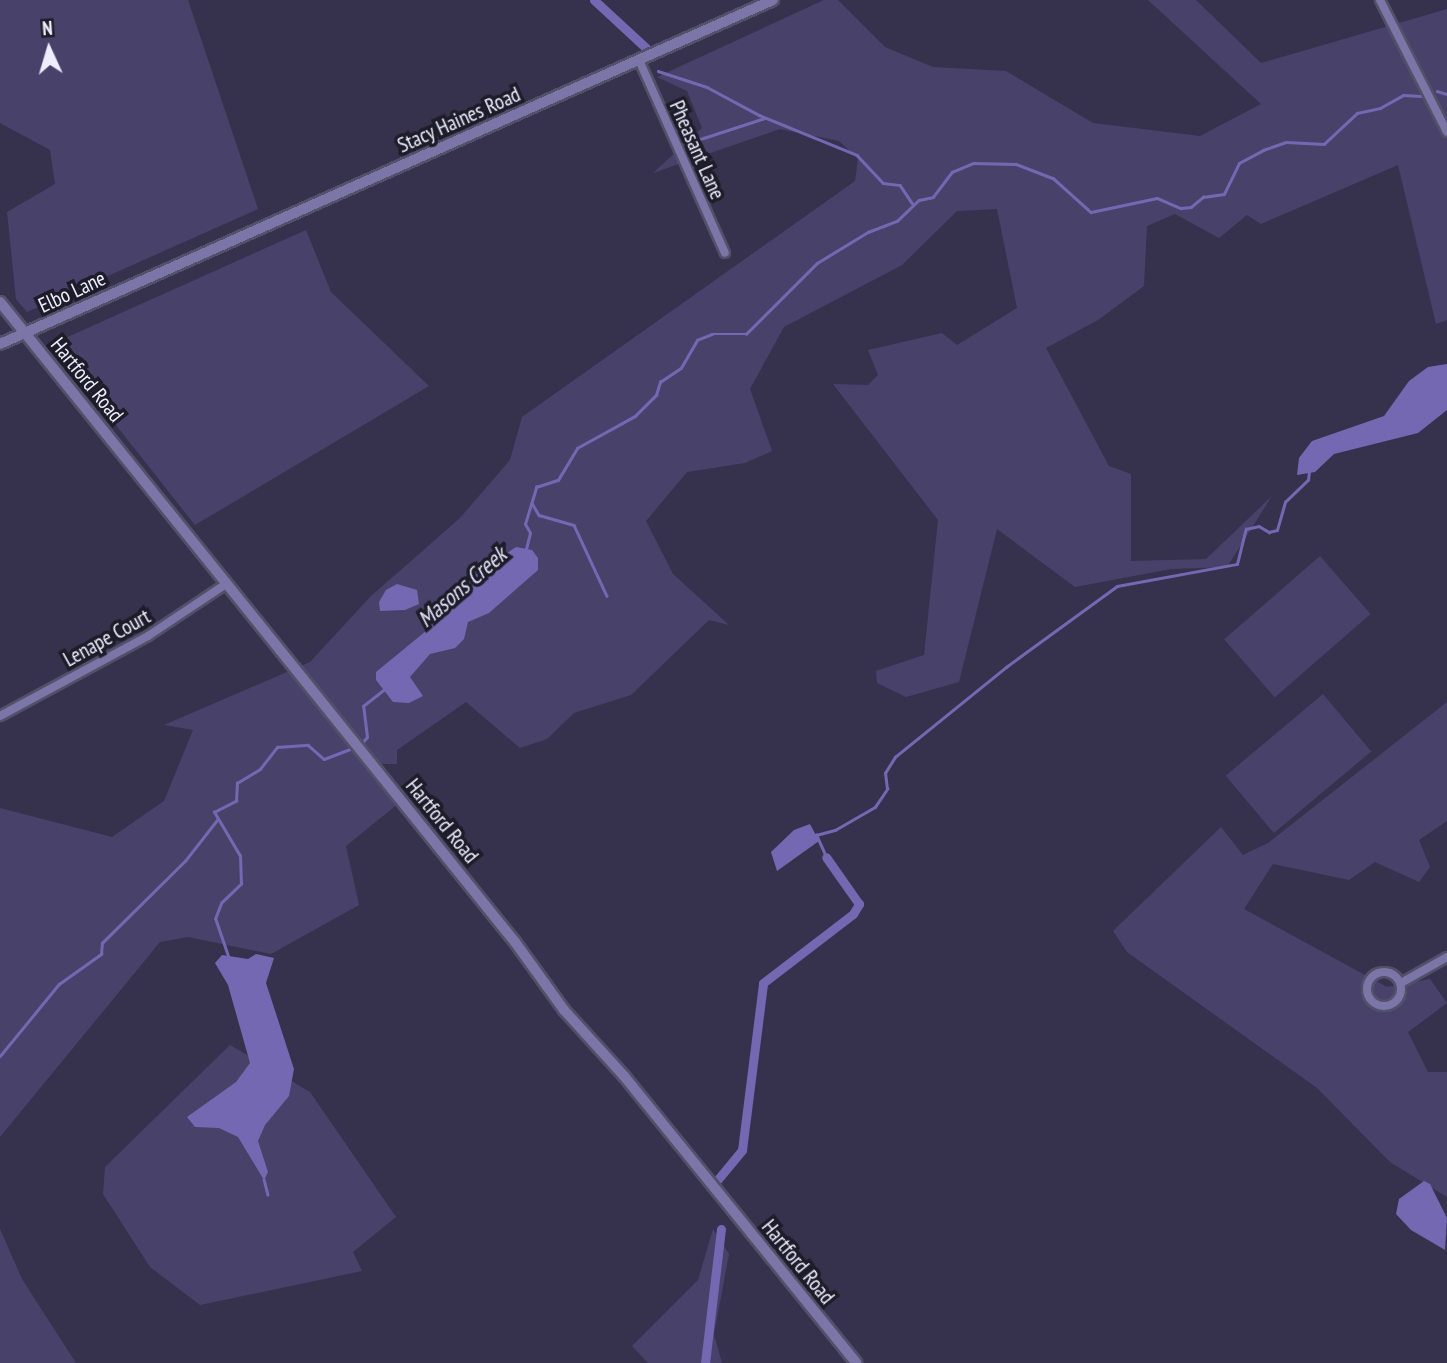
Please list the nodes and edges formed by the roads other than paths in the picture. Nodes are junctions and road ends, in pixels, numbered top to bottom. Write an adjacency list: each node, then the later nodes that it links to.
1 (773, 0): 3 (street, Stacy Haines Road)
2 (1380, 0): 4 (street)
3 (639, 60): 5 (street, Pheasant Lane); 6 (street, Stacy Haines Road)
4 (1447, 132)
5 (725, 253)
6 (160, 274): 8 (street, Elbo Lane)
7 (0, 302): 8 (street, Hartford Road)
8 (25, 333): 9 (street, Elbo Lane); 10 (street, Hartford Road)
9 (0, 344)
10 (226, 584): 11 (street, Lenape Court); 14 (street, Hartford Road)
11 (0, 716)
12 (1447, 957): 13 (street)
13 (1401, 983): 13 (street)
14 (856, 1363)

